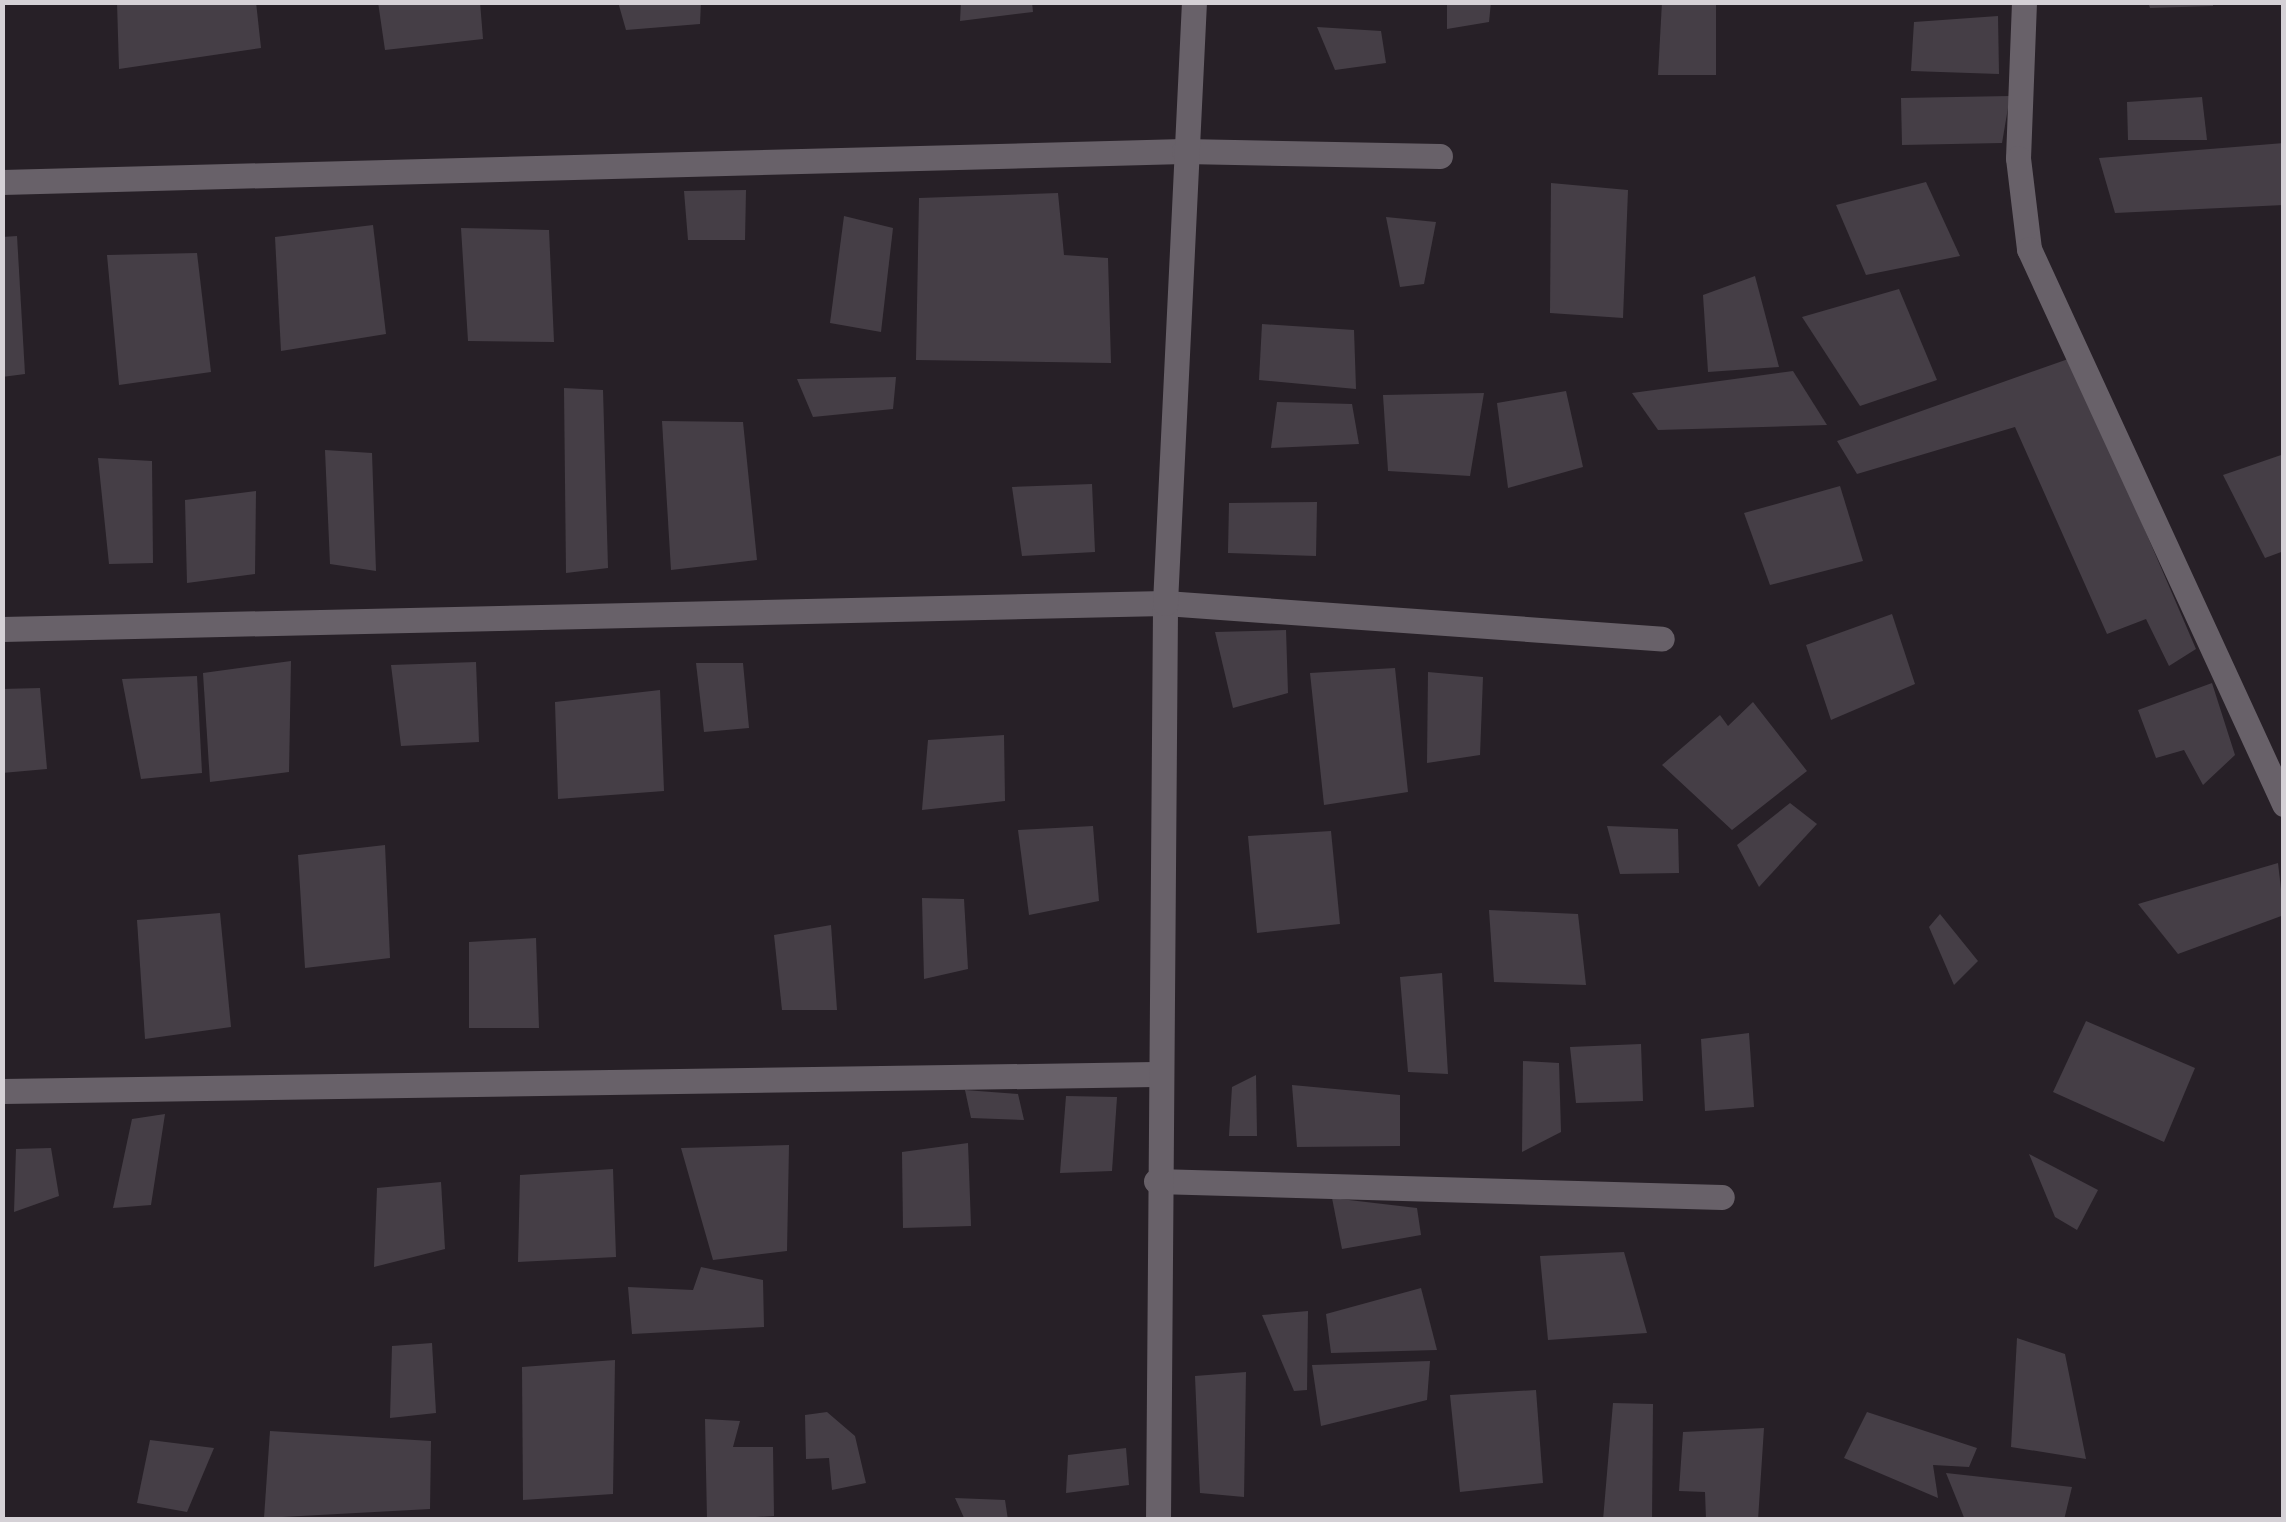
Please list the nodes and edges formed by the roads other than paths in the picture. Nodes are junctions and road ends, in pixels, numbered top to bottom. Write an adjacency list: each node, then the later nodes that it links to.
1 (1194, 2): 3 (street)
2 (2024, 2): 9 (street)
3 (1184, 151): 4 (street); 5 (street); 6 (street)
4 (1440, 156)
5 (2, 182)
6 (1165, 603): 7 (street); 8 (street); 10 (street)
7 (2, 629)
8 (1662, 639)
9 (2284, 804)
10 (1155, 1074): 11 (street); 12 (street)
11 (2, 1091)
12 (1156, 1182): 13 (street); 14 (street)
13 (1722, 1197)
14 (1158, 1520)

